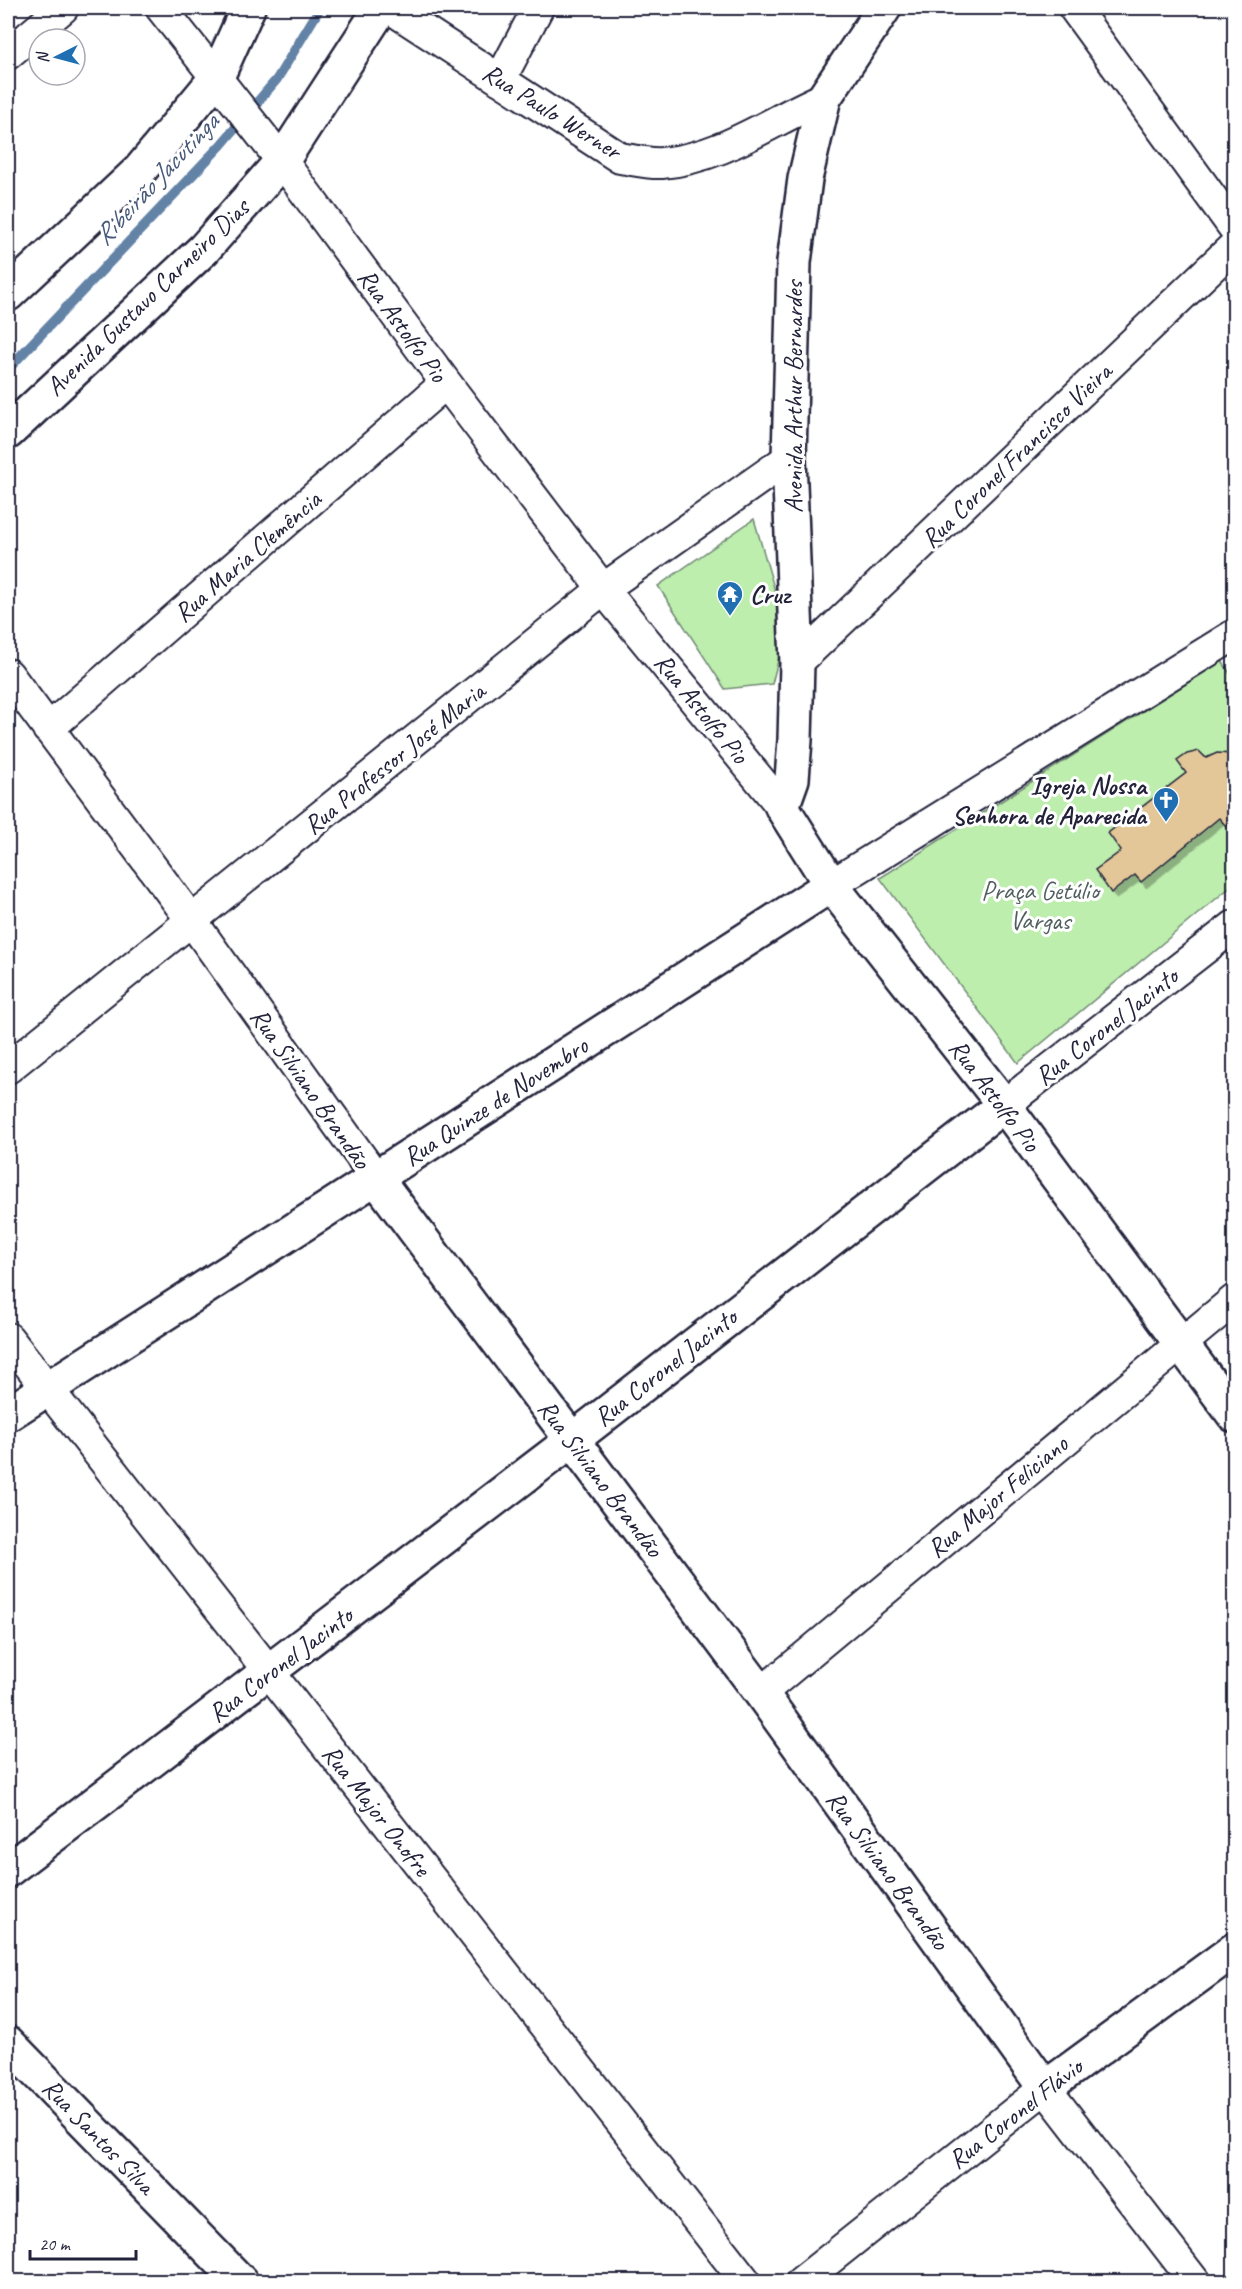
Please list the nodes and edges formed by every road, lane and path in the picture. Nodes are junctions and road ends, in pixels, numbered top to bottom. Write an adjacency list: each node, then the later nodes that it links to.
1 (63, 8): 9 (street)
2 (161, 8): 11 (street, Rua Astolfo Pio)
3 (248, 8): 11 (street)
4 (381, 8): 13 (street, Avenida Gustavo Carneiro Dias)
5 (390, 8): 10 (street, Rua Paulo Werner)
6 (538, 8): 10 (street)
7 (884, 8): 12 (street, Avenida Arthur Bernardes)
8 (1074, 8): 14 (street)
9 (8, 54)
10 (500, 80): 12 (street, Rua Paulo Werner)
11 (223, 86): 13 (street, Rua Astolfo Pio); 16 (street)
12 (824, 98): 19 (street, Avenida Arthur Bernardes)
13 (273, 150): 17 (street, Rua Astolfo Pio); 18 (street, Avenida Gustavo Carneiro Dias)
14 (1234, 228)
15 (1234, 246): 22 (street, Rua Coronel Francisco Vieira)
16 (8, 294)
17 (446, 383): 20 (street, Rua Astolfo Pio); 24 (street, Rua Maria Clemência)
18 (8, 432)
19 (789, 458): 20 (street, Rua Professor José Maria); 22 (street, Avenida Arthur Bernardes)
20 (603, 589): 25 (street, Rua Astolfo Pio); 27 (street, Rua Professor José Maria)
21 (1232, 643): 26 (street)
22 (796, 663): 25 (street, Avenida Arthur Bernardes)
23 (8, 674): 24 (street, Rua Silviano Brandão)
24 (48, 729): 27 (street, Rua Silviano Brandão)
25 (782, 807): 26 (street, Rua Astolfo Pio)
26 (831, 885): 30 (street, Rua Astolfo Pio); 31 (street, Rua Quinze de Novembro)
27 (192, 921): 29 (street, Rua Professor José Maria); 31 (street, Rua Silviano Brandão)
28 (1234, 926): 30 (street, Rua Coronel Jacinto)
29 (8, 1068)
30 (1004, 1105): 34 (street, Rua Astolfo Pio); 38 (street, Rua Coronel Jacinto)
31 (375, 1178): 35 (street, Rua Quinze de Novembro); 38 (street, Rua Silviano Brandão)
32 (1234, 1300): 34 (street, Rua Major Feliciano)
33 (8, 1338): 35 (street, Rua Major Onofre)
34 (1180, 1343): 37 (street, Rua Astolfo Pio); 40 (street, Rua Major Feliciano)
35 (47, 1389): 36 (street, Rua Quinze de Novembro); 39 (street, Rua Major Onofre)
36 (8, 1414)
37 (1234, 1415)
38 (572, 1440): 39 (street, Rua Coronel Jacinto); 40 (street, Rua Silviano Brandão)
39 (269, 1672): 41 (street, Rua Coronel Jacinto); 46 (street, Rua Major Onofre)
40 (761, 1693): 44 (street, Rua Silviano Brandão)
41 (8, 1870)
42 (1234, 1950): 44 (street, Rua Coronel Flávio)
43 (8, 2043): 45 (street, Rua Santos Silva)
44 (1044, 2088): 47 (street, Rua Coronel Flávio); 48 (street, Rua Silviano Brandão)
45 (241, 2282)
46 (746, 2282)
47 (801, 2282)
48 (1195, 2282)

